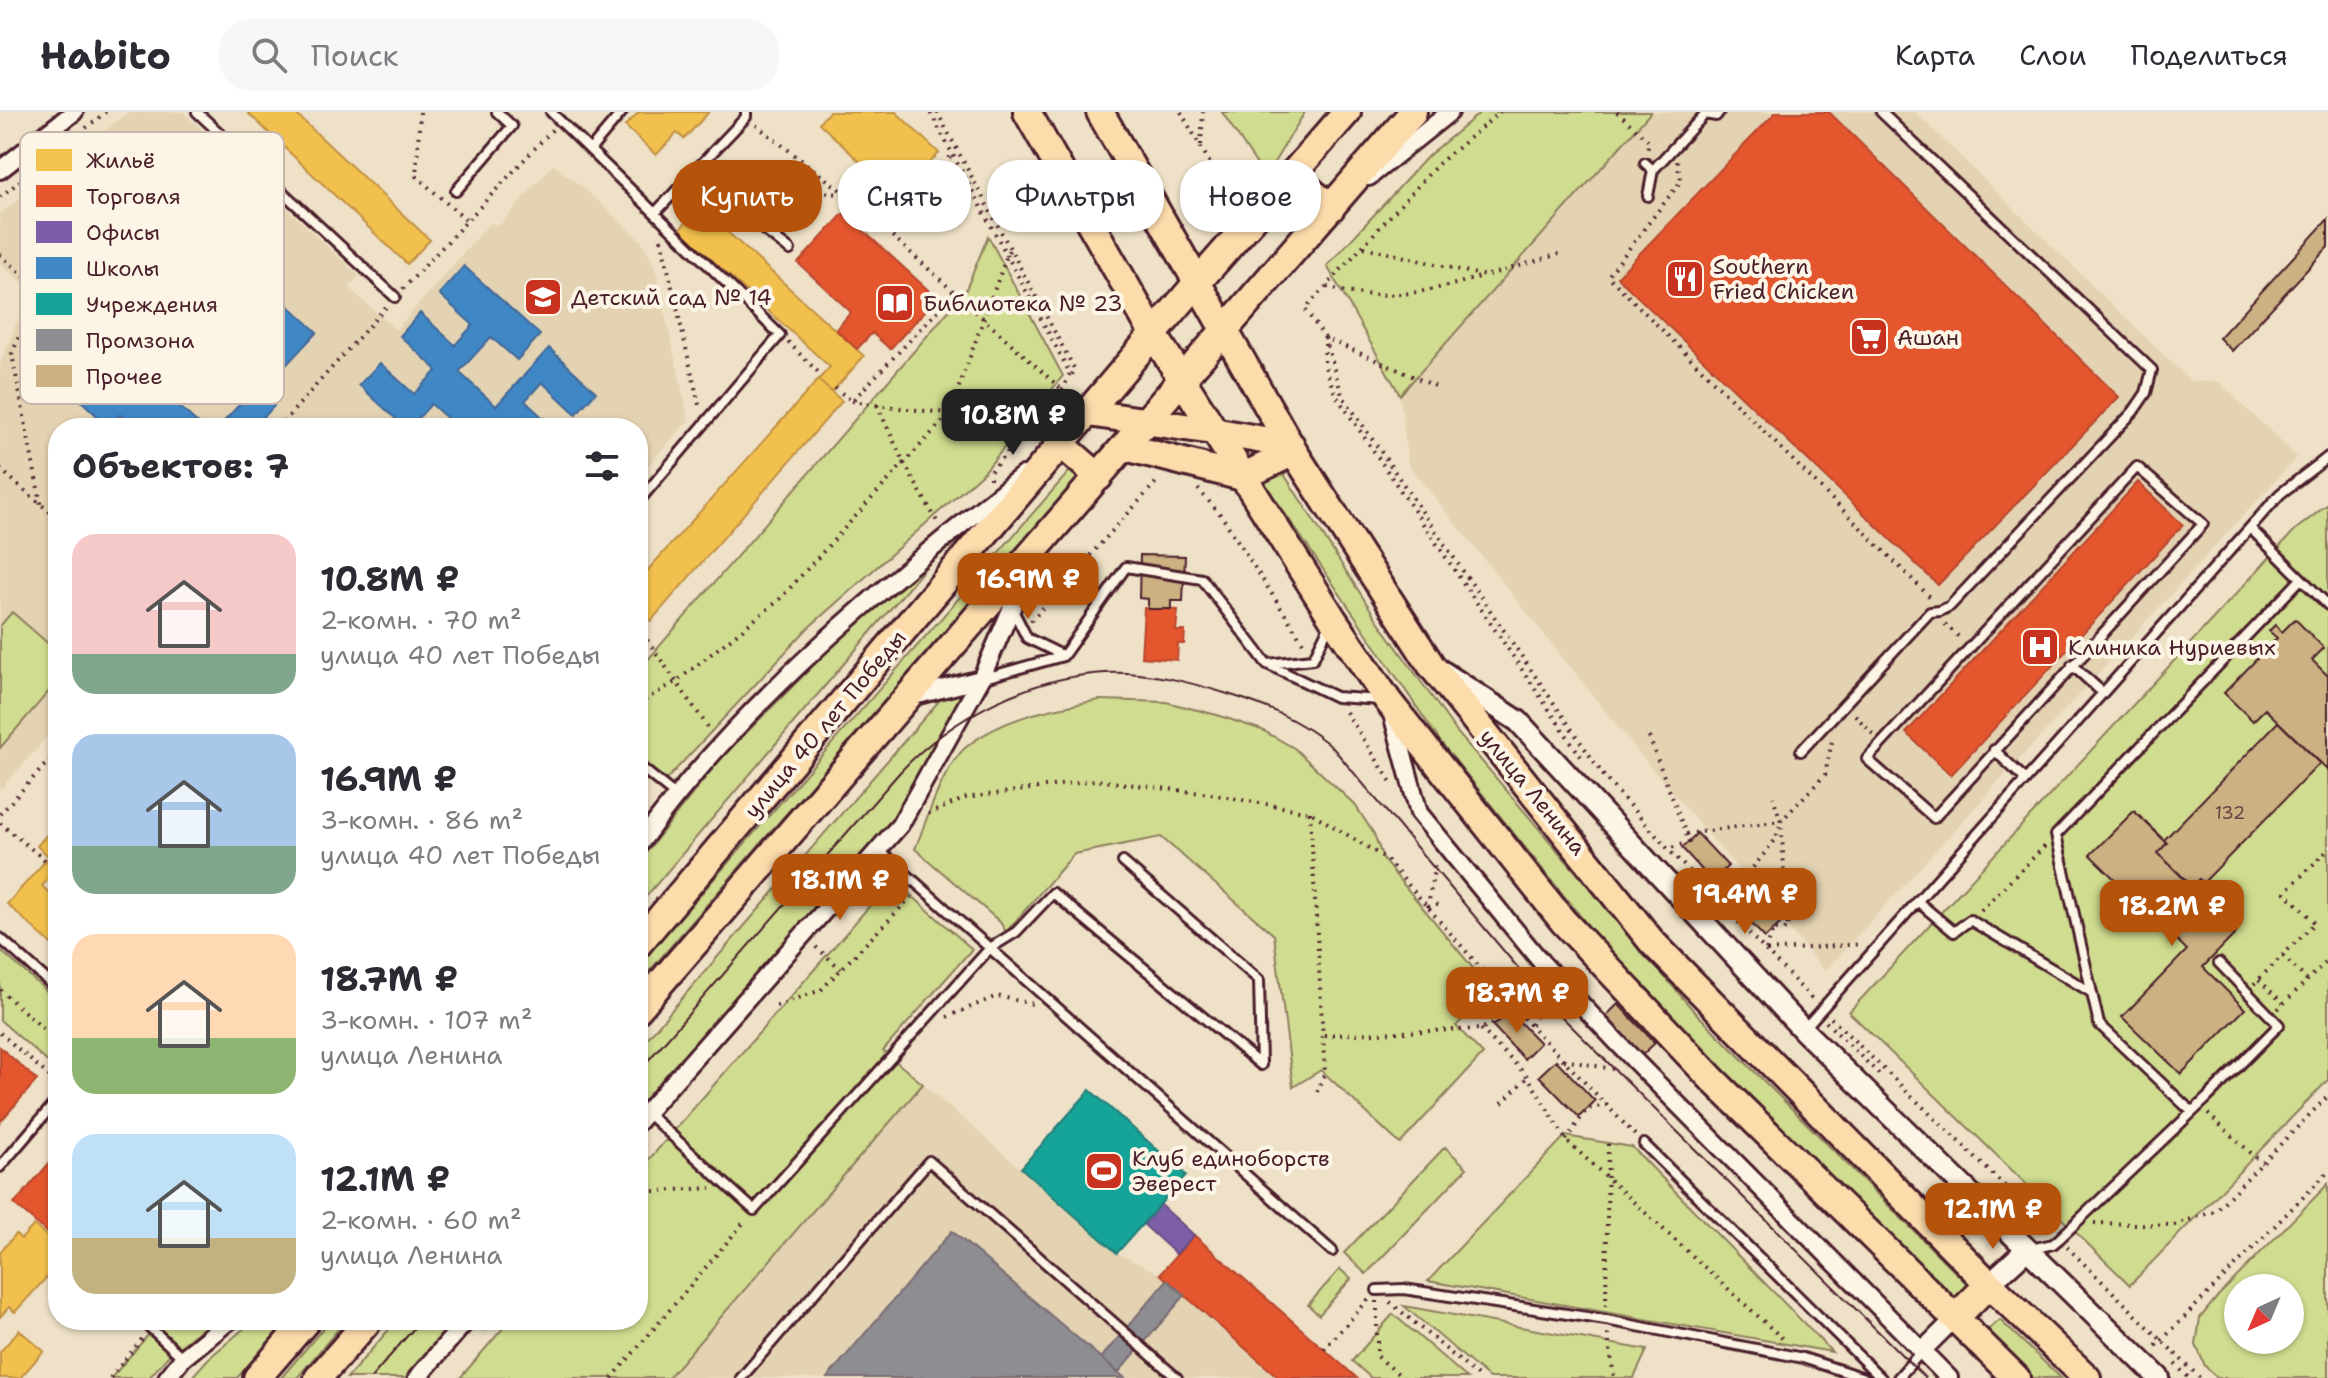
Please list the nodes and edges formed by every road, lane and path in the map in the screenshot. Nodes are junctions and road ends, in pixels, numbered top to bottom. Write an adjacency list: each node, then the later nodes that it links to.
1 (74, 112): 24 (street)
2 (106, 112): 25 (path)
3 (197, 112): 26 (lane)
4 (420, 112): 53 (path)
5 (497, 112): 45 (lane)
6 (551, 112): 23 (lane)
7 (622, 112): 29 (lane)
8 (930, 112): 30 (path)
9 (937, 112): 30 (path)
10 (1027, 112): 35 (main road)
11 (1100, 112): 36 (main road, улица Ленина)
12 (1181, 112): 28 (path)
13 (1203, 112): 28 (path)
14 (1329, 112): 38 (street, улица 40 лет Победы)
15 (1347, 112): 39 (main road, улица 40 лет Победы)
16 (1413, 112): 51 (main road, улица 40 лет Победы)
17 (1450, 112): 51 (street, улица 40 лет Победы)
18 (1500, 112): 60 (path)
19 (1617, 112): 27 (path)
20 (1719, 112): 31 (lane)
21 (1881, 112): 111 (lane)
22 (746, 115): 33 (lane); 44 (path)
23 (560, 121): 29 (lane); 53 (path)
24 (48, 132)
25 (81, 132)
26 (218, 132)
27 (1649, 141): 31 (path); 40 (path)
28 (1201, 148): 37 (path)
29 (590, 150): 52 (lane)
30 (956, 150): 34 (path); 59 (path); 64 (path)
31 (1669, 153): 42 (lane); 111 (path)
32 (20, 154): 41 (street)
33 (706, 160)
34 (947, 160)
35 (1054, 160)
36 (1127, 160)
37 (1208, 160)
38 (1301, 160)
39 (1305, 160)
40 (1645, 163): 42 (lane)
41 (0, 170)
42 (1653, 170): 48 (lane)
43 (20, 181): 49 (path)
44 (838, 188)
45 (456, 191)
46 (284, 193): 70 (lane)
47 (672, 196): 52 (lane)
48 (1648, 196)
49 (0, 197)
50 (1321, 200): 51 (main road)
51 (1331, 208): 72 (main road, улица 40 лет Победы)
52 (655, 213): 74 (lane); 90 (path)
53 (467, 221): 70 (path)
54 (1164, 226): 67 (main road, улица Ленина)
55 (767, 232): 61 (lane)
56 (887, 232): 69 (path)
57 (1096, 232): 75 (main road)
58 (1242, 232): 67 (main road, улица 40 лет Победы)
59 (1010, 247): 64 (path); 81 (path)
60 (1364, 247): 66 (path); 68 (path)
61 (790, 250)
62 (0, 254): 65 (path)
63 (1559, 254): 66 (path)
64 (1006, 255): 71 (path); 81 (path)
65 (20, 272)
66 (1485, 276): 68 (path)
67 (1196, 284): 72 (main road, улица Ленина); 75 (main road, улица 40 лет Победы)
68 (1327, 287): 76 (path)
69 (955, 293): 71 (path); 83 (path)
70 (395, 297): 88 (path)
71 (985, 320): 81 (path); 87 (path)
72 (1224, 332): 78 (main road, улица 40 лет Победы); 94 (main road, улица Ленина)
73 (20, 334): 82 (path)
74 (780, 335): 77 (path); 90 (lane)
75 (1154, 335): 78 (main road); 86 (main road, улица 40 лет Победы)
76 (1325, 338): 79 (path); 134 (path); 148 (path)
77 (822, 376)
78 (1183, 381): 89 (main road, улица 40 лет Победы); 91 (main road)
79 (1435, 386)
80 (835, 388): 83 (path)
81 (1062, 390): 87 (path); 102 (path)
82 (20, 395)
83 (852, 401): 85 (path)
84 (22, 404): 103 (path)
85 (877, 405): 87 (path); 96 (path)
86 (1088, 413): 89 (main road); 92 (main road, улица 40 лет Победы)
87 (949, 414): 96 (path)
88 (287, 418)
89 (1148, 421): 91 (main road); 93 (main road, улица 40 лет Победы)
90 (704, 427): 101 (lane)
91 (1213, 431): 94 (main road); 100 (main road)
92 (1061, 444): 99 (main road); 102 (street, улица 40 лет Победы); 160 (main road, улица 40 лет Победы)
93 (1125, 447): 99 (main road, улица 40 лет Победы); 100 (main road)
94 (1292, 449): 100 (main road); 118 (main road, улица Ленина)
95 (2328, 457): 106 (lane)
96 (904, 463): 105 (path); 121 (path)
97 (0, 469): 103 (path)
98 (1163, 474): 113 (path)
99 (1099, 477): 107 (main road, улица 40 лет Победы)
100 (1242, 477): 112 (main road)
101 (648, 491)
102 (990, 501): 129 (street, улица 40 лет Победы)
103 (41, 504): 104 (path)
104 (48, 510)
105 (939, 524)
106 (2250, 528): 108 (lane); 122 (lane)
107 (1039, 547): 110 (street, улица 40 лет Победы); 123 (main road, улица 40 лет Победы)
108 (2301, 579): 109 (lane); 147 (lane)
109 (2328, 605)
110 (1012, 608): 113 (lane); 120 (street, улица 40 лет Победы)
111 (1940, 611): 115 (path); 132 (lane)
112 (1333, 619): 117 (lane); 125 (main road)
113 (1023, 630): 116 (lane)
114 (648, 641): 121 (path)
115 (1969, 647): 119 (lane); 130 (lane)
116 (1063, 656): 117 (lane); 120 (lane)
117 (1267, 664): 125 (lane)
118 (1431, 665): 187 (street); 219 (main road, улица Ленина)
119 (2072, 665): 122 (lane); 131 (lane)
120 (981, 679): 123 (street); 144 (street, улица 40 лет Победы)
121 (677, 681): 124 (path); 129 (path)
122 (2103, 693): 137 (lane)
123 (909, 697): 177 (main road, улица 40 лет Победы)
124 (648, 698)
125 (1388, 701): 193 (street); 221 (main road)
126 (1847, 724): 130 (path)
127 (1839, 733): 142 (path)
128 (1649, 737): 146 (path)
129 (722, 742): 138 (street, улица 40 лет Победы)
130 (1882, 742): 131 (lane)
131 (1994, 750): 137 (lane)
132 (1801, 751)
133 (48, 762): 141 (path)
134 (1585, 763)
135 (648, 773): 138 (lane)
136 (1594, 776): 166 (path)
137 (2025, 779): 155 (lane)
138 (675, 795): 145 (street, улица 40 лет Победы)
139 (1773, 797): 142 (path)
140 (1310, 812): 144 (path); 158 (path); 191 (path)
141 (0, 814)
142 (1781, 821): 146 (path); 157 (path); 165 (path)
143 (0, 823): 152 (path)
144 (900, 825): 149 (street, улица 40 лет Победы)
145 (648, 832)
146 (1686, 834): 148 (path)
147 (2056, 835): 159 (path); 175 (lane)
148 (1668, 849): 157 (path)
149 (879, 850): 154 (lane); 161 (street, улица 40 лет Победы)
150 (2328, 850): 167 (path)
151 (1436, 854): 158 (path)
152 (46, 861)
153 (1123, 862): 164 (lane)
154 (920, 887): 164 (lane); 170 (path)
155 (1917, 901): 159 (lane); 163 (lane)
156 (1441, 904): 158 (path)
157 (1723, 905): 165 (path)
158 (1428, 907): 178 (path)
159 (1970, 920): 175 (lane)
160 (648, 932)
161 (802, 935): 170 (path); 202 (street, улица 40 лет Победы)
162 (0, 938): 173 (lane)
163 (1880, 943): 165 (path); 181 (lane)
164 (990, 948): 182 (lane); 190 (lane)
165 (1766, 951): 166 (path); 181 (path)
166 (1761, 956): 181 (path)
167 (2283, 956): 171 (path); 172 (path)
168 (2328, 960): 172 (path)
169 (2219, 963): 176 (lane)
170 (841, 969): 180 (path)
171 (2259, 980): 176 (path); 179 (path)
172 (2308, 980): 179 (path)
173 (48, 981)
174 (0, 990): 189 (path)
175 (2091, 992): 200 (lane)
176 (2247, 992): 184 (lane)
177 (648, 997)
178 (1509, 1002): 185 (path); 186 (path)
179 (2284, 1004): 184 (path)
180 (776, 1006)
181 (1820, 1011): 187 (lane); 207 (path); 216 (path)
182 (1063, 1013): 190 (path); 218 (lane)
183 (1537, 1013): 185 (path)
184 (2271, 1017): 200 (lane)
185 (1531, 1026): 192 (path)
186 (1481, 1029): 191 (path); 195 (path)
187 (1803, 1030): 217 (street)
188 (0, 1033): 194 (path)
189 (48, 1033)
190 (912, 1033): 214 (lane)
191 (1324, 1035): 196 (path)
192 (1562, 1060): 193 (path); 199 (path)
193 (1635, 1061): 232 (street)
194 (48, 1075)
195 (1528, 1077): 198 (path); 204 (path)
196 (1315, 1096)
197 (2328, 1096): 209 (path)
198 (1502, 1103)
199 (1606, 1105): 204 (path); 206 (path)
200 (2195, 1109): 209 (path); 215 (lane)
201 (48, 1110): 208 (lane)
202 (648, 1111)
203 (648, 1123): 212 (lane)
204 (1566, 1140): 211 (path)
205 (1608, 1140): 211 (path)
206 (1644, 1144): 248 (lane)
207 (1952, 1145)
208 (2, 1162)
209 (2262, 1163): 215 (path)
210 (2328, 1172): 229 (path)
211 (1608, 1179): 222 (path); 235 (path)
212 (729, 1187): 213 (path); 214 (lane)
213 (648, 1191)
214 (754, 1210): 241 (path)
215 (2076, 1222): 216 (lane)
216 (2059, 1239): 217 (lane); 229 (path)
217 (2026, 1250): 219 (street); 253 (street)
218 (1332, 1251)
219 (1989, 1284): 221 (main road); 252 (main road, улица Ленина)
220 (1377, 1290): 222 (lane); 231 (path); 244 (path); 245 (path)
221 (1955, 1318): 232 (street); 251 (main road)
222 (1606, 1320): 235 (lane); 246 (path)
223 (147, 1330): 236 (path)
224 (157, 1330): 234 (lane)
225 (218, 1330): 234 (street)
226 (298, 1330): 238 (main road)
227 (360, 1330): 239 (main road)
228 (458, 1330): 240 (street)
229 (2162, 1341): 230 (path); 255 (path)
230 (2156, 1346)
231 (1324, 1349)
232 (1921, 1352): 249 (lane); 250 (street)
233 (2167, 1356): 254 (path)
234 (183, 1358): 237 (street)
235 (1803, 1358): 247 (lane)
236 (110, 1378)
237 (167, 1378)
238 (257, 1378)
239 (318, 1378)
240 (417, 1378)
241 (612, 1378)
242 (741, 1378): 243 (lane)
243 (1177, 1378)
244 (1403, 1378)
245 (1480, 1378)
246 (1614, 1378)
247 (1864, 1378)
248 (1881, 1378)
249 (1898, 1378)
250 (1949, 1378)
251 (2016, 1378)
252 (2087, 1378)
253 (2159, 1378)
254 (2189, 1378)
255 (2200, 1378)

